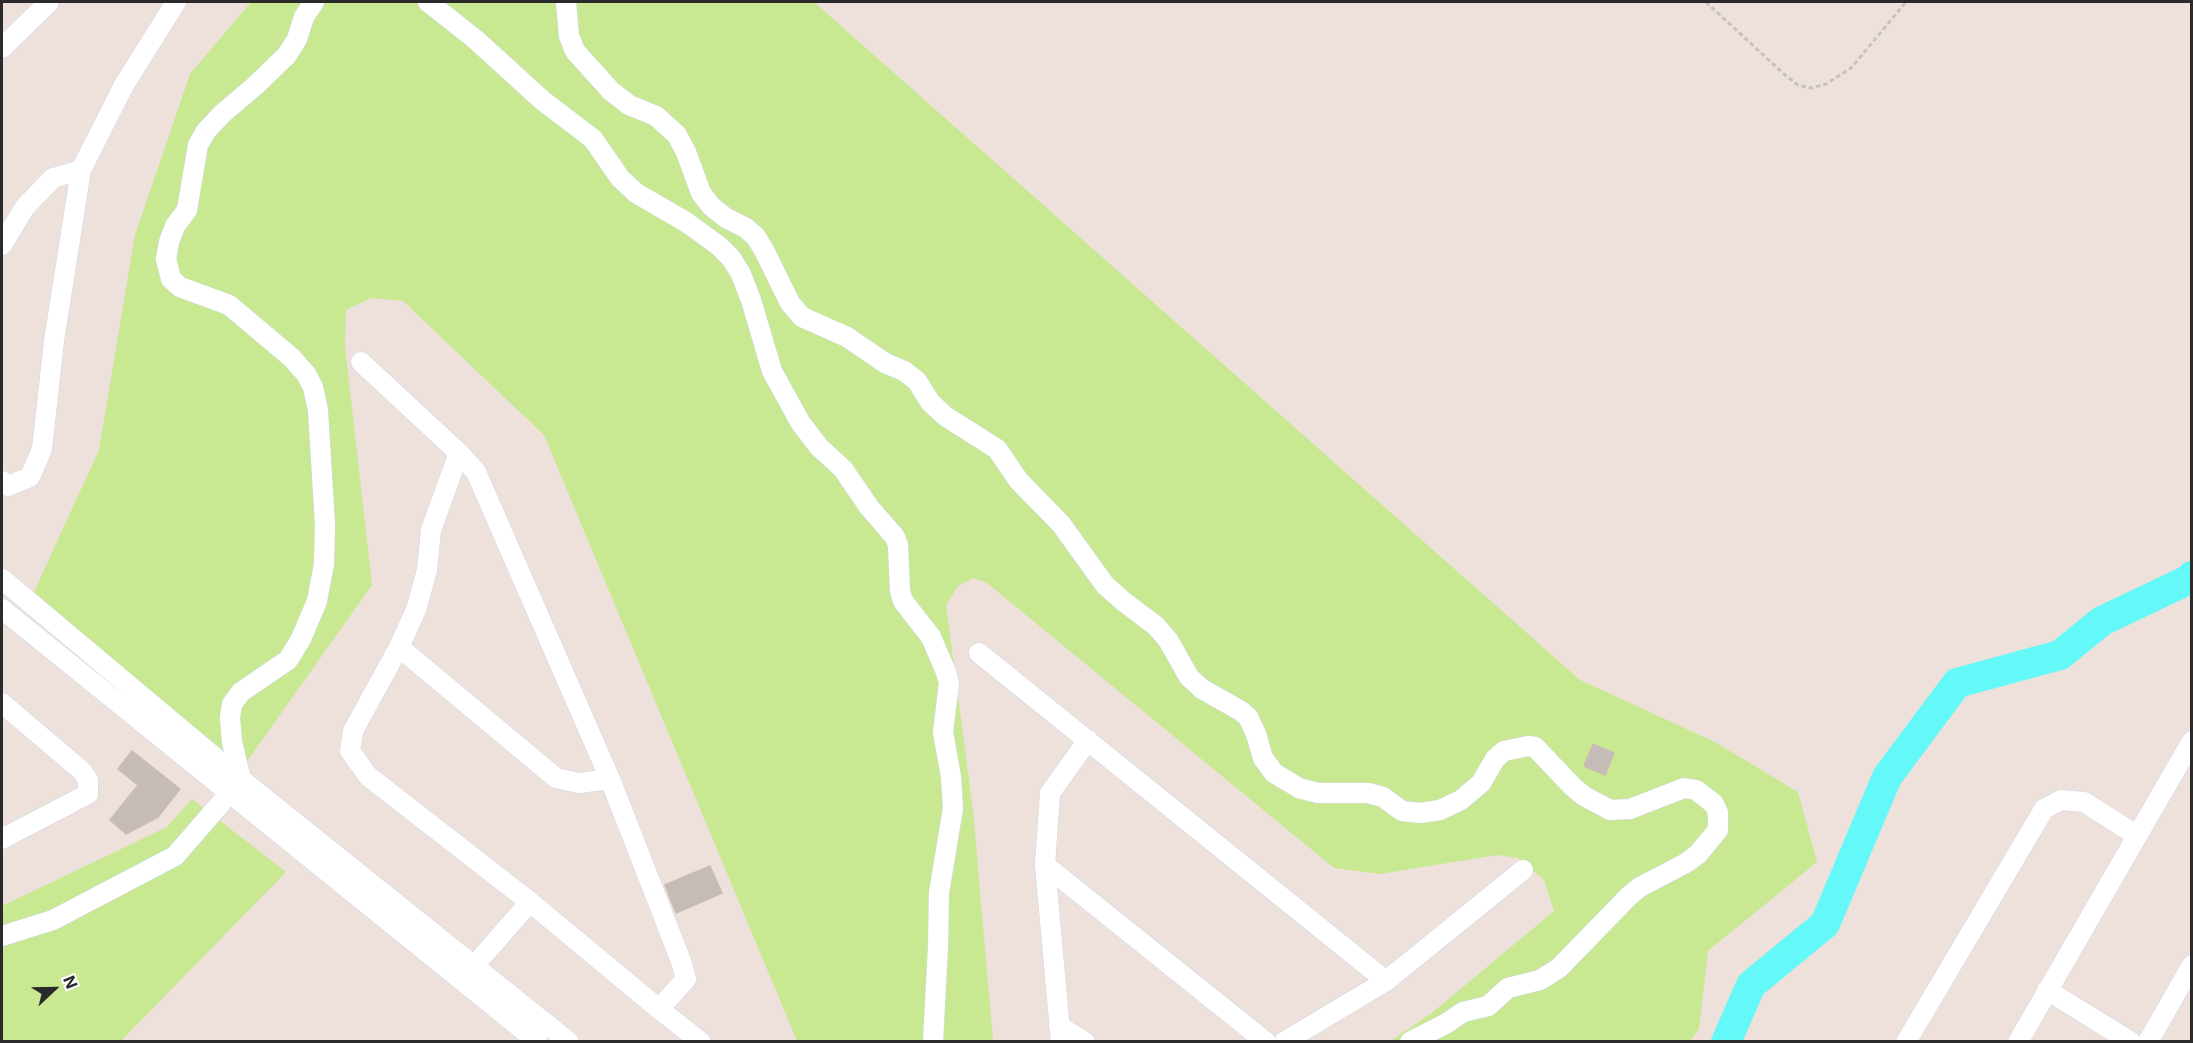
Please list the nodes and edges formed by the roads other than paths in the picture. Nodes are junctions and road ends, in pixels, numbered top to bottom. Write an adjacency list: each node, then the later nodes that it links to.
1 (50, 2): 6 (street)
2 (176, 2): 7 (street)
3 (314, 2): 20 (street)
4 (428, 2): 36 (street)
5 (566, 2): 40 (street)
6 (2, 48)
7 (81, 170): 8 (street); 11 (street)
8 (2, 245)
9 (360, 362): 10 (street)
10 (459, 453): 14 (street); 19 (street)
11 (2, 481)
12 (2, 579): 20 (street)
13 (2, 609): 20 (street)
14 (399, 647): 19 (street); 25 (street)
15 (979, 652): 17 (street)
16 (2, 703): 22 (street)
17 (1088, 740): 23 (street); 29 (street)
18 (2192, 741): 21 (street)
19 (610, 779): 31 (street)
20 (236, 787): 26 (street); 28 (street)
21 (2136, 835): 30 (street); 41 (street)
22 (2, 839)
23 (1045, 865): 32 (street); 38 (street)
24 (1523, 870): 29 (street)
25 (530, 902): 28 (street); 31 (street)
26 (2, 936)
27 (2192, 966): 44 (street)
28 (468, 972): 33 (street); 34 (street)
29 (1386, 981): 39 (street)
30 (2047, 990): 42 (street); 43 (street)
31 (658, 1009): 35 (street)
32 (1060, 1034): 37 (street)
33 (538, 1041)
34 (569, 1041)
35 (701, 1041)
36 (933, 1041)
37 (1085, 1041)
38 (1266, 1041)
39 (1284, 1041)
40 (1410, 1041)
41 (1906, 1041)
42 (2018, 1041)
43 (2131, 1041)
44 (2148, 1041)

